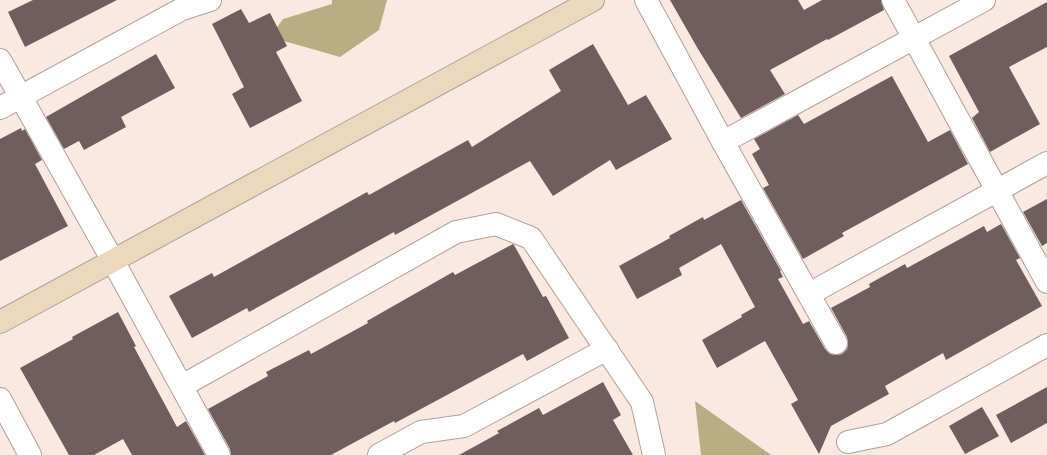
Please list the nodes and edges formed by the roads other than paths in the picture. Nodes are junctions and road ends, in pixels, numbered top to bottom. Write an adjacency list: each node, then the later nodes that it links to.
1 (210, 0): 6 (street)
2 (593, 0): 14 (street)
3 (646, 0): 11 (street)
4 (893, 0): 7 (street)
5 (984, 0): 7 (street)
6 (178, 4): 9 (street)
7 (913, 38): 11 (street); 13 (street)
8 (0, 60): 9 (street)
9 (22, 97): 10 (street); 14 (street)
10 (0, 108)
11 (723, 142): 16 (street)
12 (1047, 163): 13 (street)
13 (997, 190): 15 (street); 16 (street)
14 (112, 260): 17 (street); 21 (street)
15 (1047, 282)
16 (809, 294): 18 (street)
17 (0, 322)
18 (836, 343)
19 (1047, 345): 23 (street)
20 (607, 349): 21 (street); 26 (street); 27 (street)
21 (182, 386): 25 (street)
22 (0, 399): 24 (street)
23 (848, 442)
24 (30, 455)
25 (219, 455)
26 (379, 455)
27 (654, 455)

